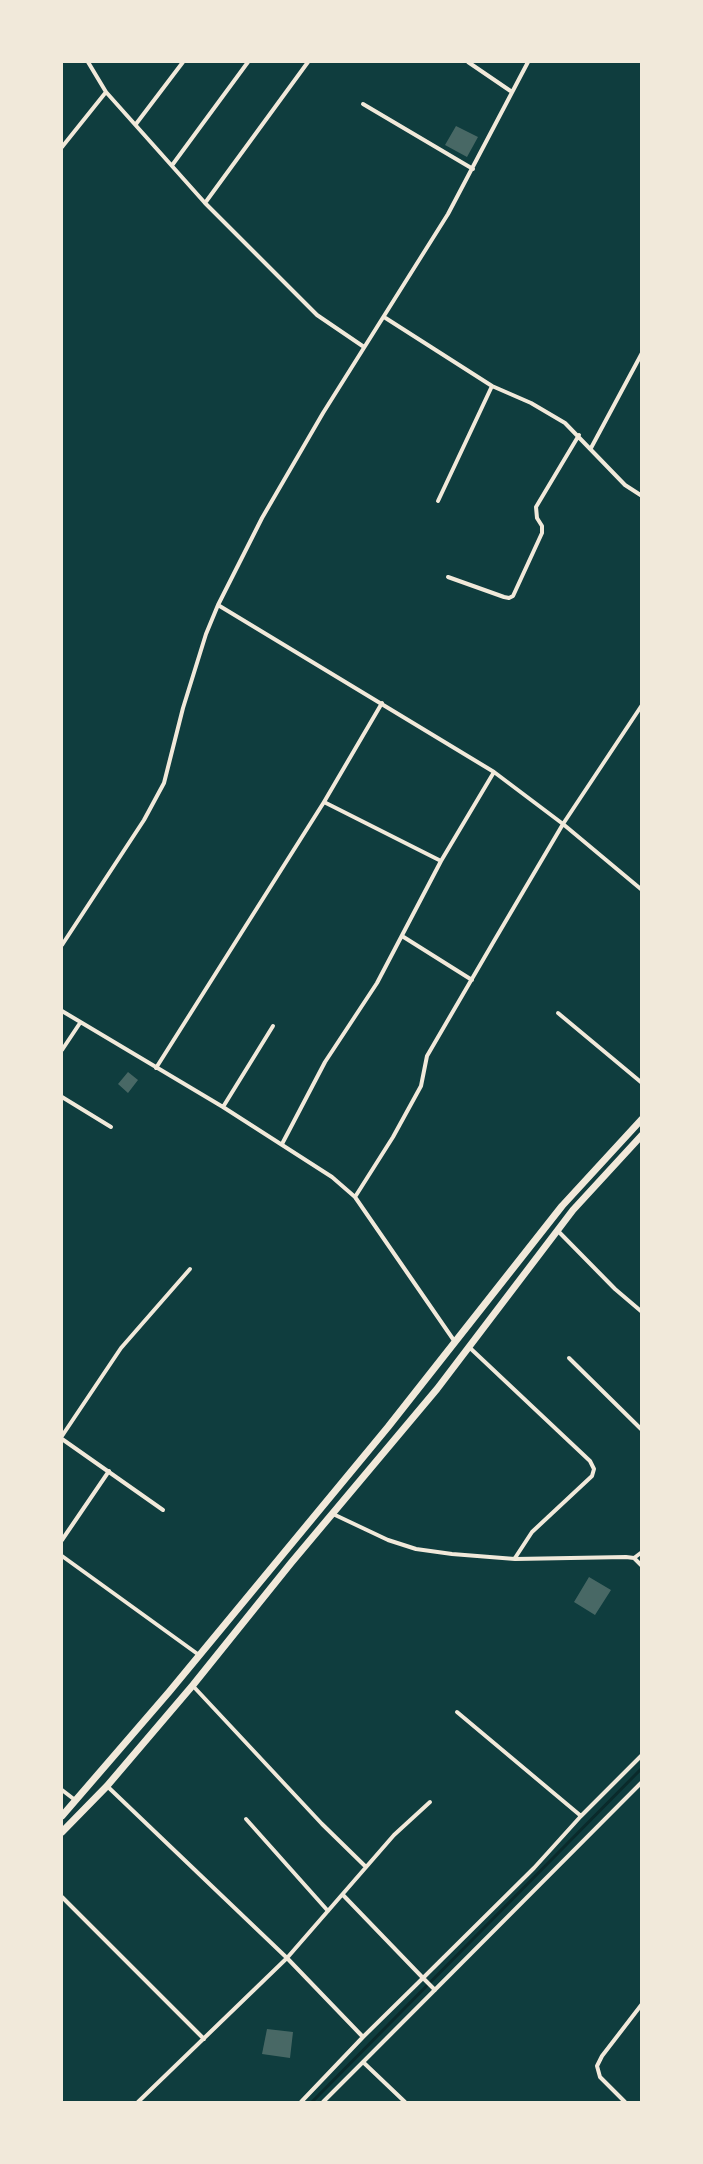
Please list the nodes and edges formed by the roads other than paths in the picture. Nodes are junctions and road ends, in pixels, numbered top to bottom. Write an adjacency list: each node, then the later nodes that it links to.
1 (88, 62): 7 (street)
2 (183, 62): 10 (street)
3 (248, 62): 12 (street)
4 (308, 62): 14 (street)
5 (468, 62): 8 (street)
6 (528, 62): 8 (street)
7 (106, 92): 10 (street); 11 (street)
8 (512, 92): 13 (street)
9 (363, 104): 13 (street)
10 (136, 124): 12 (street)
11 (62, 147)
12 (173, 164): 14 (street)
13 (474, 169): 15 (street)
14 (205, 203): 16 (street)
15 (384, 317): 16 (street); 18 (street)
16 (364, 347): 24 (street)
17 (642, 353): 20 (street)
18 (492, 386): 19 (street); 22 (street)
19 (579, 435): 20 (street); 23 (street)
20 (591, 448): 21 (street)
21 (642, 496)
22 (438, 501)
23 (448, 577)
24 (218, 605): 25 (street); 33 (street)
25 (382, 703): 27 (street); 28 (street)
26 (642, 705): 29 (street)
27 (494, 772): 29 (street); 30 (street)
28 (324, 802): 30 (street); 40 (street)
29 (563, 824): 31 (street); 34 (street)
30 (441, 861): 32 (street)
31 (642, 890)
32 (402, 936): 34 (street); 47 (street)
33 (62, 945)
34 (472, 980): 48 (street)
35 (62, 1011): 37 (street)
36 (558, 1013): 41 (street)
37 (80, 1023): 39 (street); 40 (street)
38 (273, 1026): 43 (street)
39 (62, 1050)
40 (156, 1068): 43 (street)
41 (642, 1083)
42 (62, 1097): 45 (street)
43 (223, 1107): 47 (street)
44 (642, 1119): 52 (highway)
45 (111, 1127)
46 (642, 1135): 49 (highway)
47 (282, 1144): 48 (street)
48 (355, 1197): 52 (street)
49 (558, 1230): 51 (street); 53 (highway)
50 (190, 1269): 56 (street)
51 (642, 1312)
52 (456, 1343): 66 (highway)
53 (468, 1347): 59 (highway); 64 (street)
54 (569, 1358): 55 (street)
55 (642, 1430)
56 (62, 1437): 57 (street)
57 (109, 1471): 58 (street); 60 (street)
58 (163, 1510)
59 (333, 1514): 64 (street); 67 (highway)
60 (62, 1540)
61 (642, 1552): 63 (street)
62 (62, 1556): 66 (street)
63 (634, 1558): 64 (street); 65 (street)
64 (515, 1559)
65 (642, 1566)
66 (199, 1655): 68 (highway)
67 (192, 1685): 69 (highway); 81 (street)
68 (169, 1692): 69 (highway); 75 (highway)
69 (178, 1702): 73 (highway)
70 (457, 1712): 78 (street)
71 (642, 1755): 78 (street)
72 (642, 1782): 87 (street)
73 (107, 1786): 80 (highway); 85 (street)
74 (62, 1790): 75 (street)
75 (76, 1801): 77 (highway)
76 (430, 1802): 81 (street)
77 (62, 1816)
78 (581, 1816): 86 (street)
79 (246, 1819): 84 (street)
80 (62, 1833)
81 (366, 1867): 82 (street)
82 (343, 1895): 84 (street); 86 (street)
83 (62, 1897): 90 (street)
84 (328, 1911): 85 (street)
85 (287, 1958): 89 (street); 90 (street)
86 (424, 1979): 87 (street); 89 (street)
87 (434, 1988): 91 (street)
88 (642, 2004): 96 (street)
89 (363, 2037): 93 (street)
90 (204, 2039): 92 (street)
91 (363, 2062): 94 (street); 95 (street)
92 (138, 2103)
93 (301, 2103)
94 (322, 2103)
95 (405, 2103)
96 (625, 2103)

